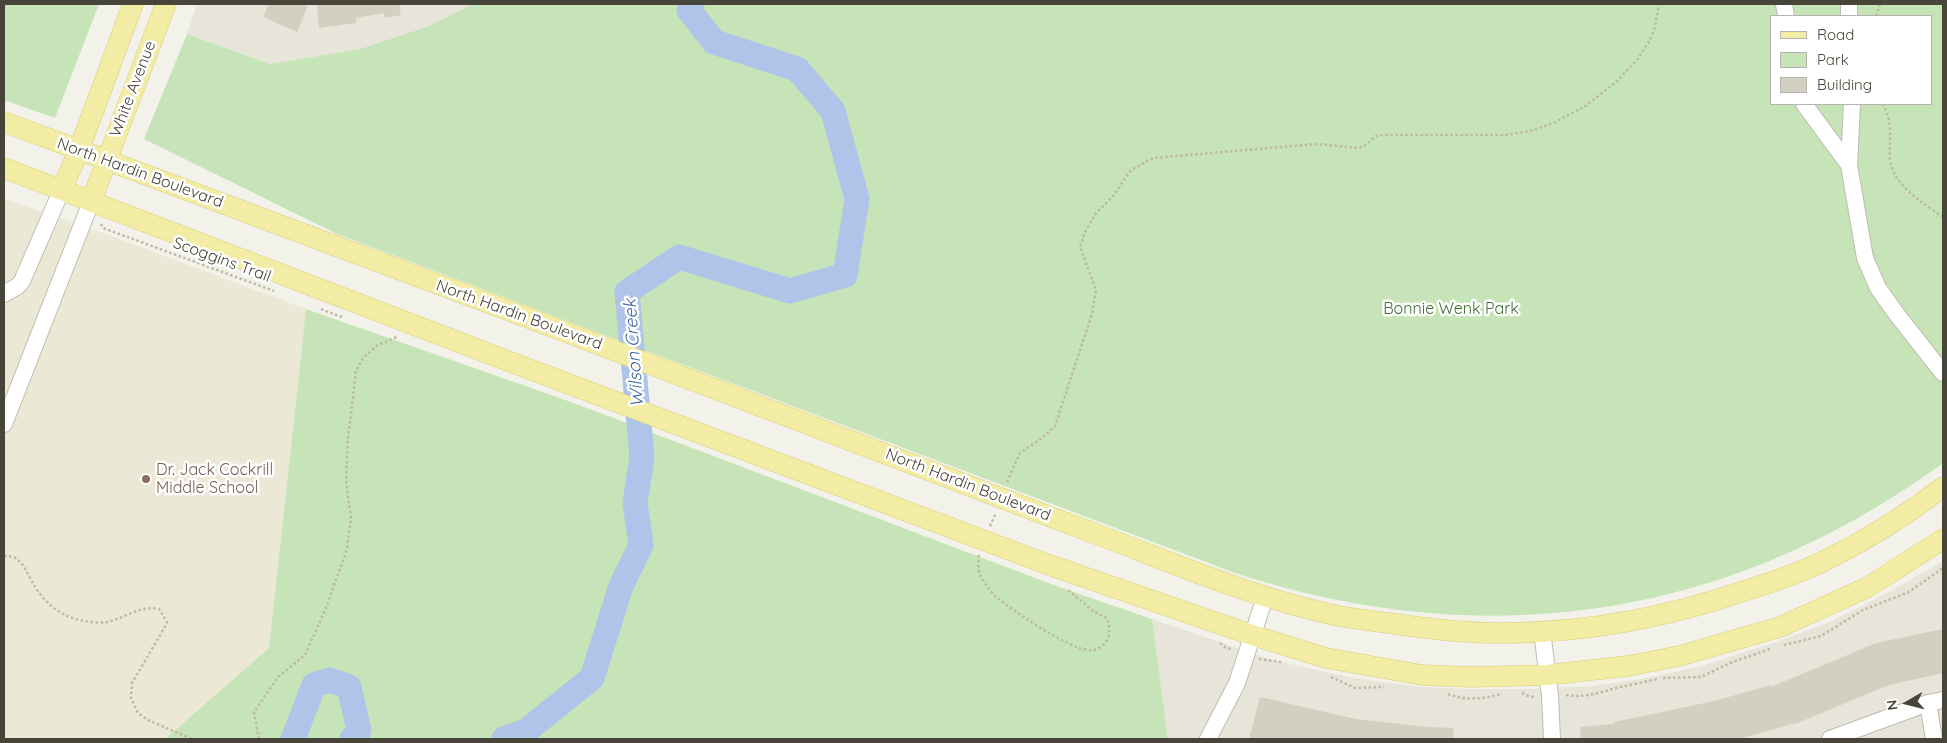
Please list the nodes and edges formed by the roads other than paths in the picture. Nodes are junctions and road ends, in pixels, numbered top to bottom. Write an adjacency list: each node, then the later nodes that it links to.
1 (134, 4): 6 (main road)
2 (166, 4): 7 (main road, White Avenue)
3 (1805, 105): 8 (street)
4 (1852, 105): 8 (street)
5 (4, 122): 6 (main road, North Hardin Boulevard)
6 (79, 150): 7 (main road, North Hardin Boulevard); 10 (main road)
7 (106, 159): 11 (main road, White Avenue); 17 (main road, North Hardin Boulevard, bridge)
8 (1849, 165): 13 (street)
9 (4, 168): 10 (main road)
10 (62, 189): 11 (main road); 12 (street)
11 (92, 202): 14 (street); 19 (main road, bridge)
12 (4, 294)
13 (1943, 373)
14 (4, 424)
15 (1943, 487): 18 (main road, North Hardin Boulevard)
16 (1943, 539): 20 (main road)
17 (1265, 597): 18 (main road, North Hardin Boulevard); 19 (street)
18 (1542, 631): 20 (street)
19 (1252, 636): 20 (main road); 22 (street)
20 (1547, 675): 23 (street)
21 (1935, 702): 24 (street); 25 (street)
22 (1208, 739)
23 (1552, 739)
24 (1830, 739)
25 (1934, 739)

